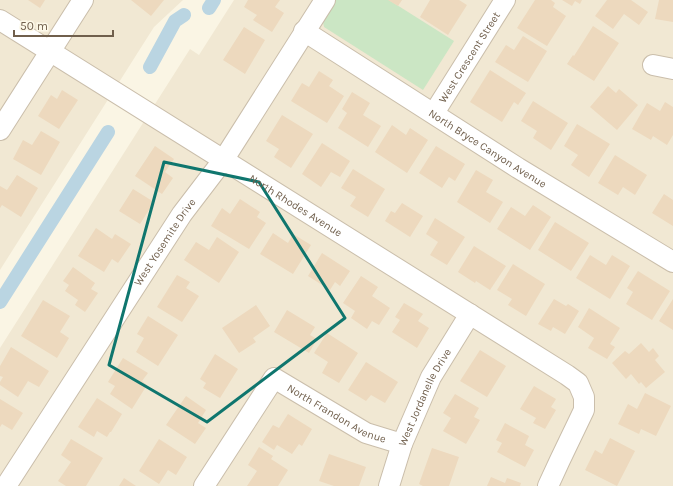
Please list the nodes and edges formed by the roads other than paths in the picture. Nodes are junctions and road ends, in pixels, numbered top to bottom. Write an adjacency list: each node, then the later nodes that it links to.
1 (83, 0): 6 (street)
2 (324, 0): 5 (street, West Yosemite Drive)
3 (505, 0): 9 (street, West Crescent Street)
4 (0, 20): 6 (street, North Rhodes Avenue)
5 (304, 31): 9 (street, North Bryce Canyon Avenue); 11 (street, West Yosemite Drive)
6 (50, 51): 10 (street); 11 (street, North Rhodes Avenue)
7 (654, 65): 8 (street)
8 (673, 70)
9 (434, 114): 12 (street, North Bryce Canyon Avenue)
10 (0, 130)
11 (224, 159): 13 (street, North Rhodes Avenue); 15 (street, West Yosemite Drive)
12 (673, 262)
13 (470, 314): 14 (street, West Jordanelle Drive); 18 (street, North Rhodes Avenue)
14 (402, 444): 16 (street, North Frandon Avenue); 17 (street, West Jordanelle Drive)
15 (6, 486)
16 (204, 486)
17 (389, 486)
18 (548, 486)

